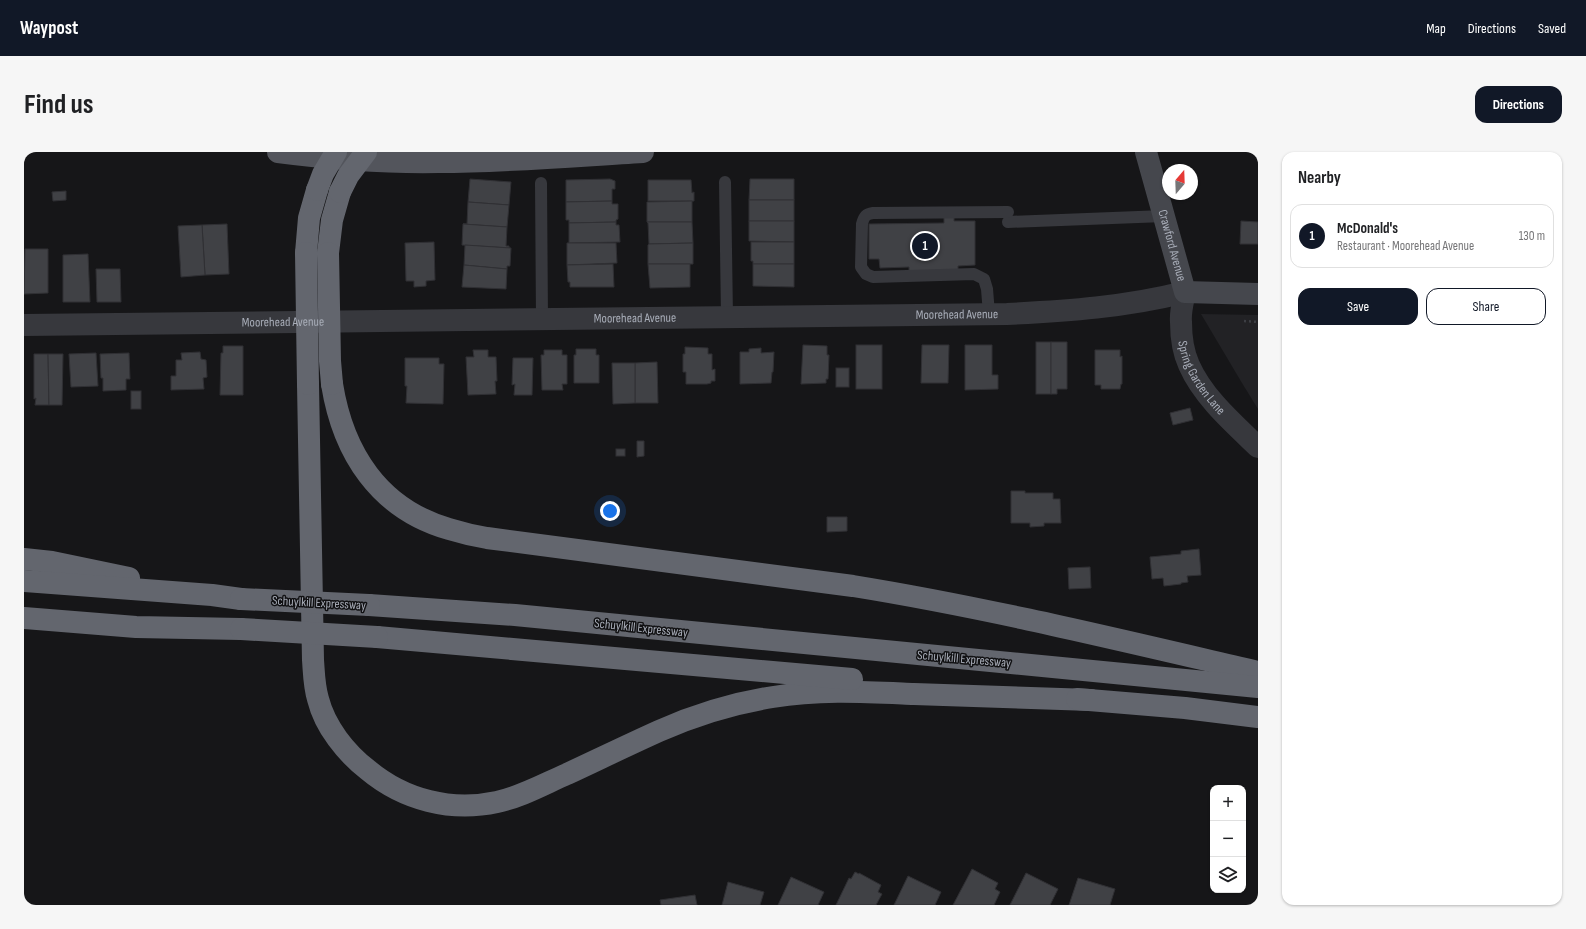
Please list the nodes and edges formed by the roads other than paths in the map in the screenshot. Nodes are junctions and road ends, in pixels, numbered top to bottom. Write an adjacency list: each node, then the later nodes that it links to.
1 (278, 152): 4 (main road)
2 (336, 152): 24 (highway, bridge)
3 (366, 152): 22 (highway, bridge)
4 (643, 152)
5 (1146, 152): 8 (main road, Crawford Avenue)
6 (541, 182): 13 (lane)
7 (725, 182): 12 (lane)
8 (1164, 216): 9 (main road, Crawford Avenue); 11 (lane)
9 (1185, 292): 10 (main road, Crawford Avenue); 11 (street, Moorehead Avenue); 15 (street, Spring Garden Lane)
10 (1258, 294)
11 (989, 314): 12 (street, Moorehead Avenue)
12 (727, 317): 13 (street, Moorehead Avenue)
13 (542, 319): 14 (street, Moorehead Avenue)
14 (24, 325)
15 (1258, 447)
16 (24, 558): 18 (highway)
17 (24, 581): 18 (highway, Schuylkill Expressway)
18 (212, 595): 23 (highway, Schuylkill Expressway, bridge)
19 (24, 618): 21 (highway)
20 (24, 623): 21 (highway)
21 (136, 627): 24 (highway, bridge)
22 (1258, 672)
23 (1258, 687)
24 (1092, 700): 25 (highway)
25 (1258, 717)

